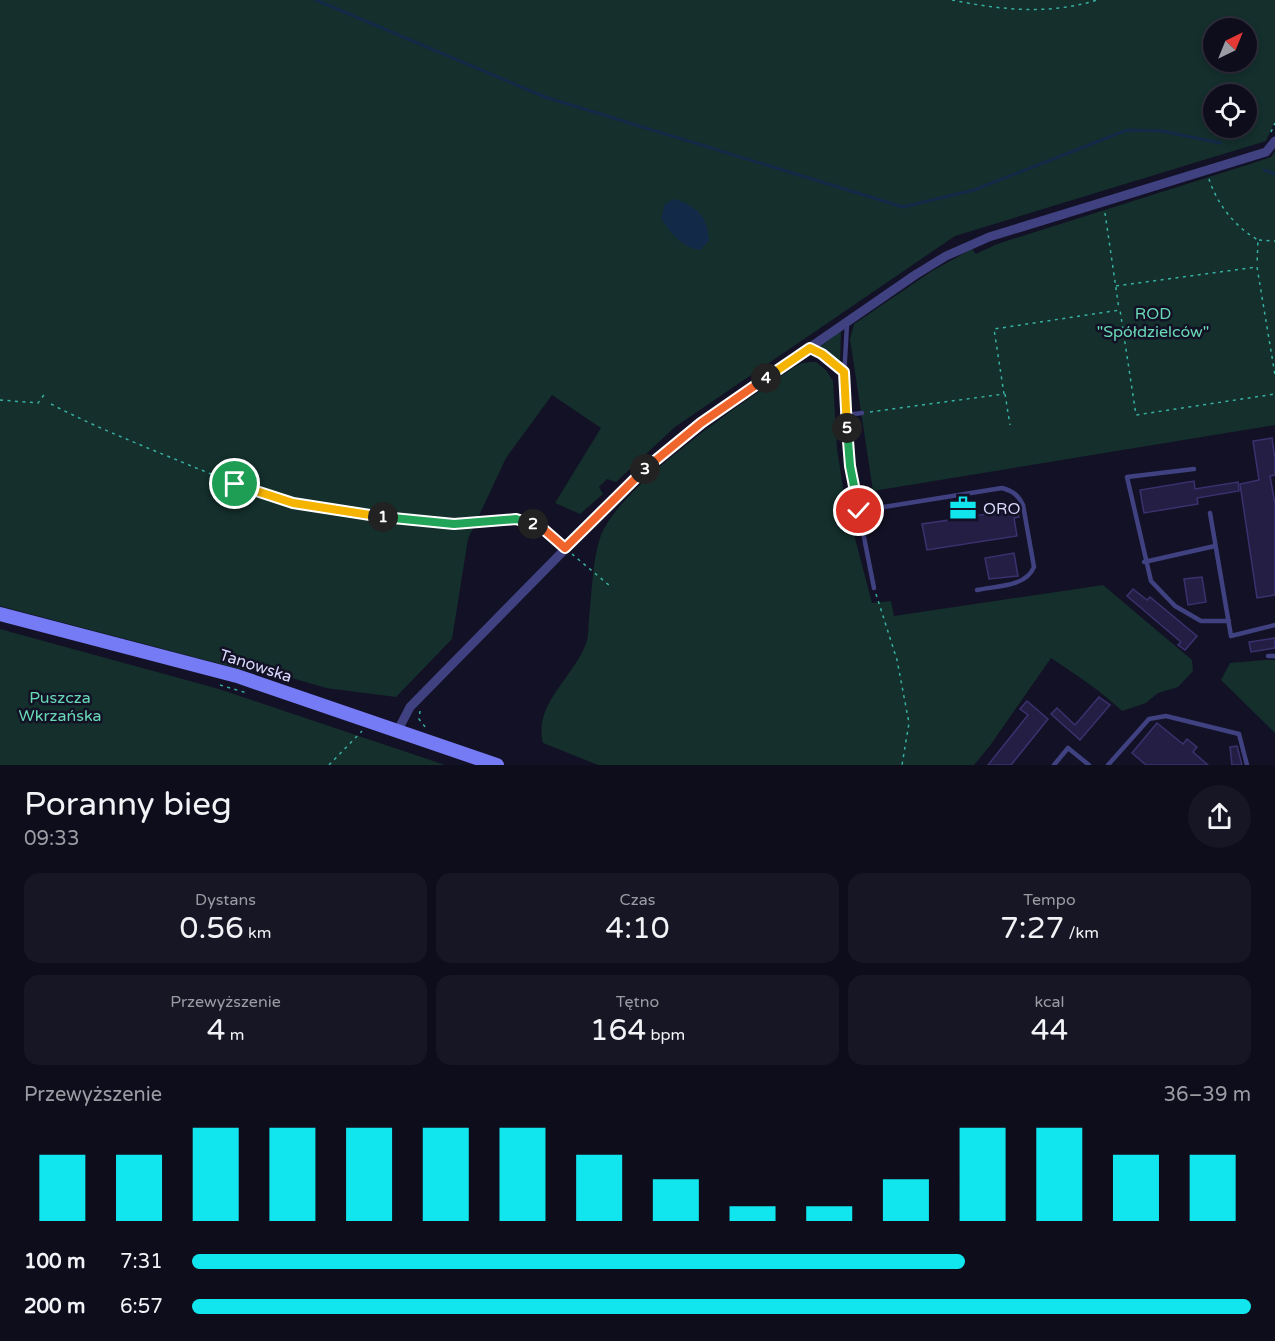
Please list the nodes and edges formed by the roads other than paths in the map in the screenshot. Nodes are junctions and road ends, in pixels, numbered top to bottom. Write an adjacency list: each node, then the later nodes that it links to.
1 (1273, 137): 2 (street)
2 (847, 323): 3 (street); 4 (lane)
3 (810, 348): 4 (lane); 19 (street)
4 (844, 372): 6 (lane)
5 (862, 413): 6 (lane)
6 (846, 415): 8 (lane)
7 (1194, 468): 11 (lane)
8 (859, 511): 12 (lane); 13 (lane)
9 (1210, 513): 10 (lane)
10 (1215, 546): 11 (lane); 15 (lane)
11 (1144, 562): 15 (lane)
12 (874, 588)
13 (977, 590)
14 (0, 614): 19 (main road, Tanowska)
15 (1229, 621): 16 (lane)
16 (1275, 626)
17 (1275, 656): 18 (lane)
18 (1268, 657)
19 (398, 730): 20 (main road, Tanowska)
20 (497, 765)
21 (1054, 765): 22 (lane)
22 (1089, 765)
23 (1108, 765): 24 (lane)
24 (1247, 765)

